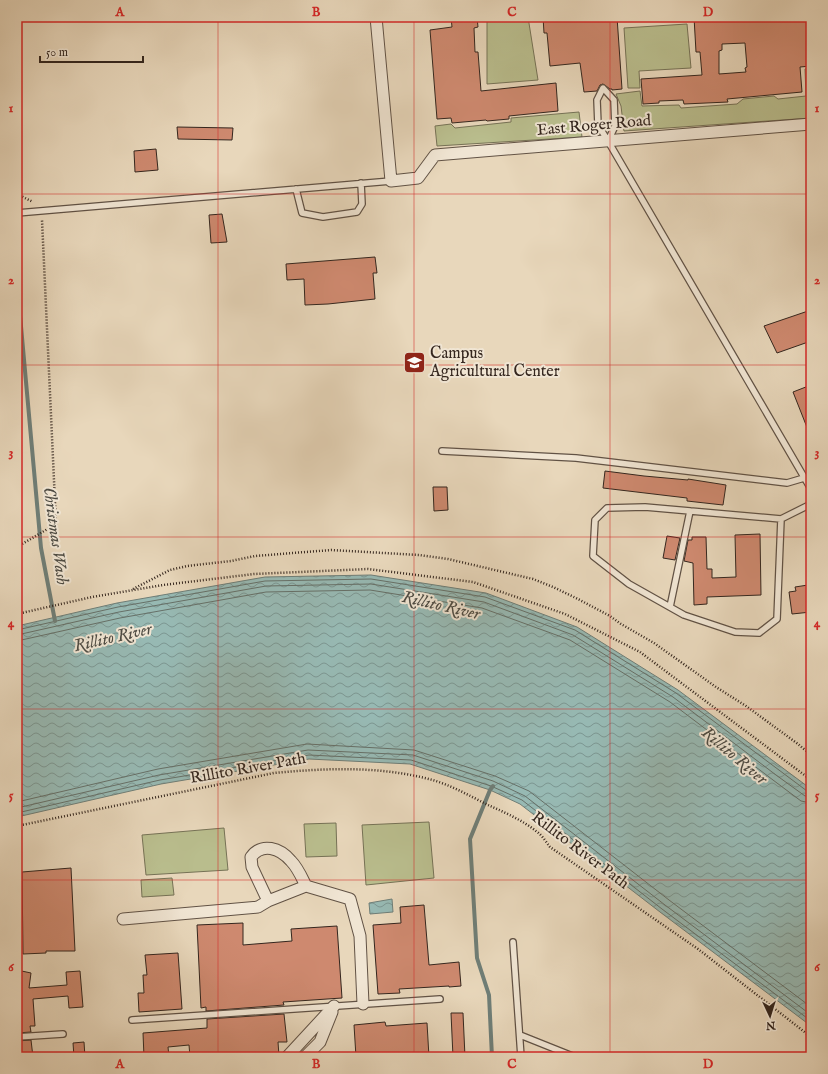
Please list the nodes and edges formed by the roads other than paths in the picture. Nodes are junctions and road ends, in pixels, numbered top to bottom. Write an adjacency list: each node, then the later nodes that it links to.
1 (376, 17): 4 (street)
2 (811, 124): 3 (street, East Roger Road)
3 (608, 141): 3 (lane); 4 (street, East Roger Road); 9 (lane)
4 (390, 181): 5 (lane)
5 (361, 183): 6 (lane); 6 (lane)
6 (296, 189): 7 (lane)
7 (17, 213)
8 (442, 451): 9 (lane)
9 (804, 478): 10 (lane)
10 (811, 489)
11 (811, 504): 13 (lane)
12 (690, 511): 13 (lane); 14 (lane); 14 (lane)
13 (781, 519): 14 (lane)
14 (670, 607)
15 (306, 886): 16 (street); 16 (street); 20 (street)
16 (268, 901): 17 (street)
17 (123, 919)
18 (513, 942): 24 (lane)
19 (440, 999): 20 (lane)
20 (363, 1004): 21 (lane)
21 (334, 1006): 22 (lane); 26 (street); 27 (street)
22 (132, 1020)
23 (62, 1034): 25 (lane)
24 (520, 1035): 28 (lane); 29 (lane)
25 (17, 1038)
26 (286, 1057)
27 (305, 1057)
28 (521, 1057)
29 (575, 1057)

